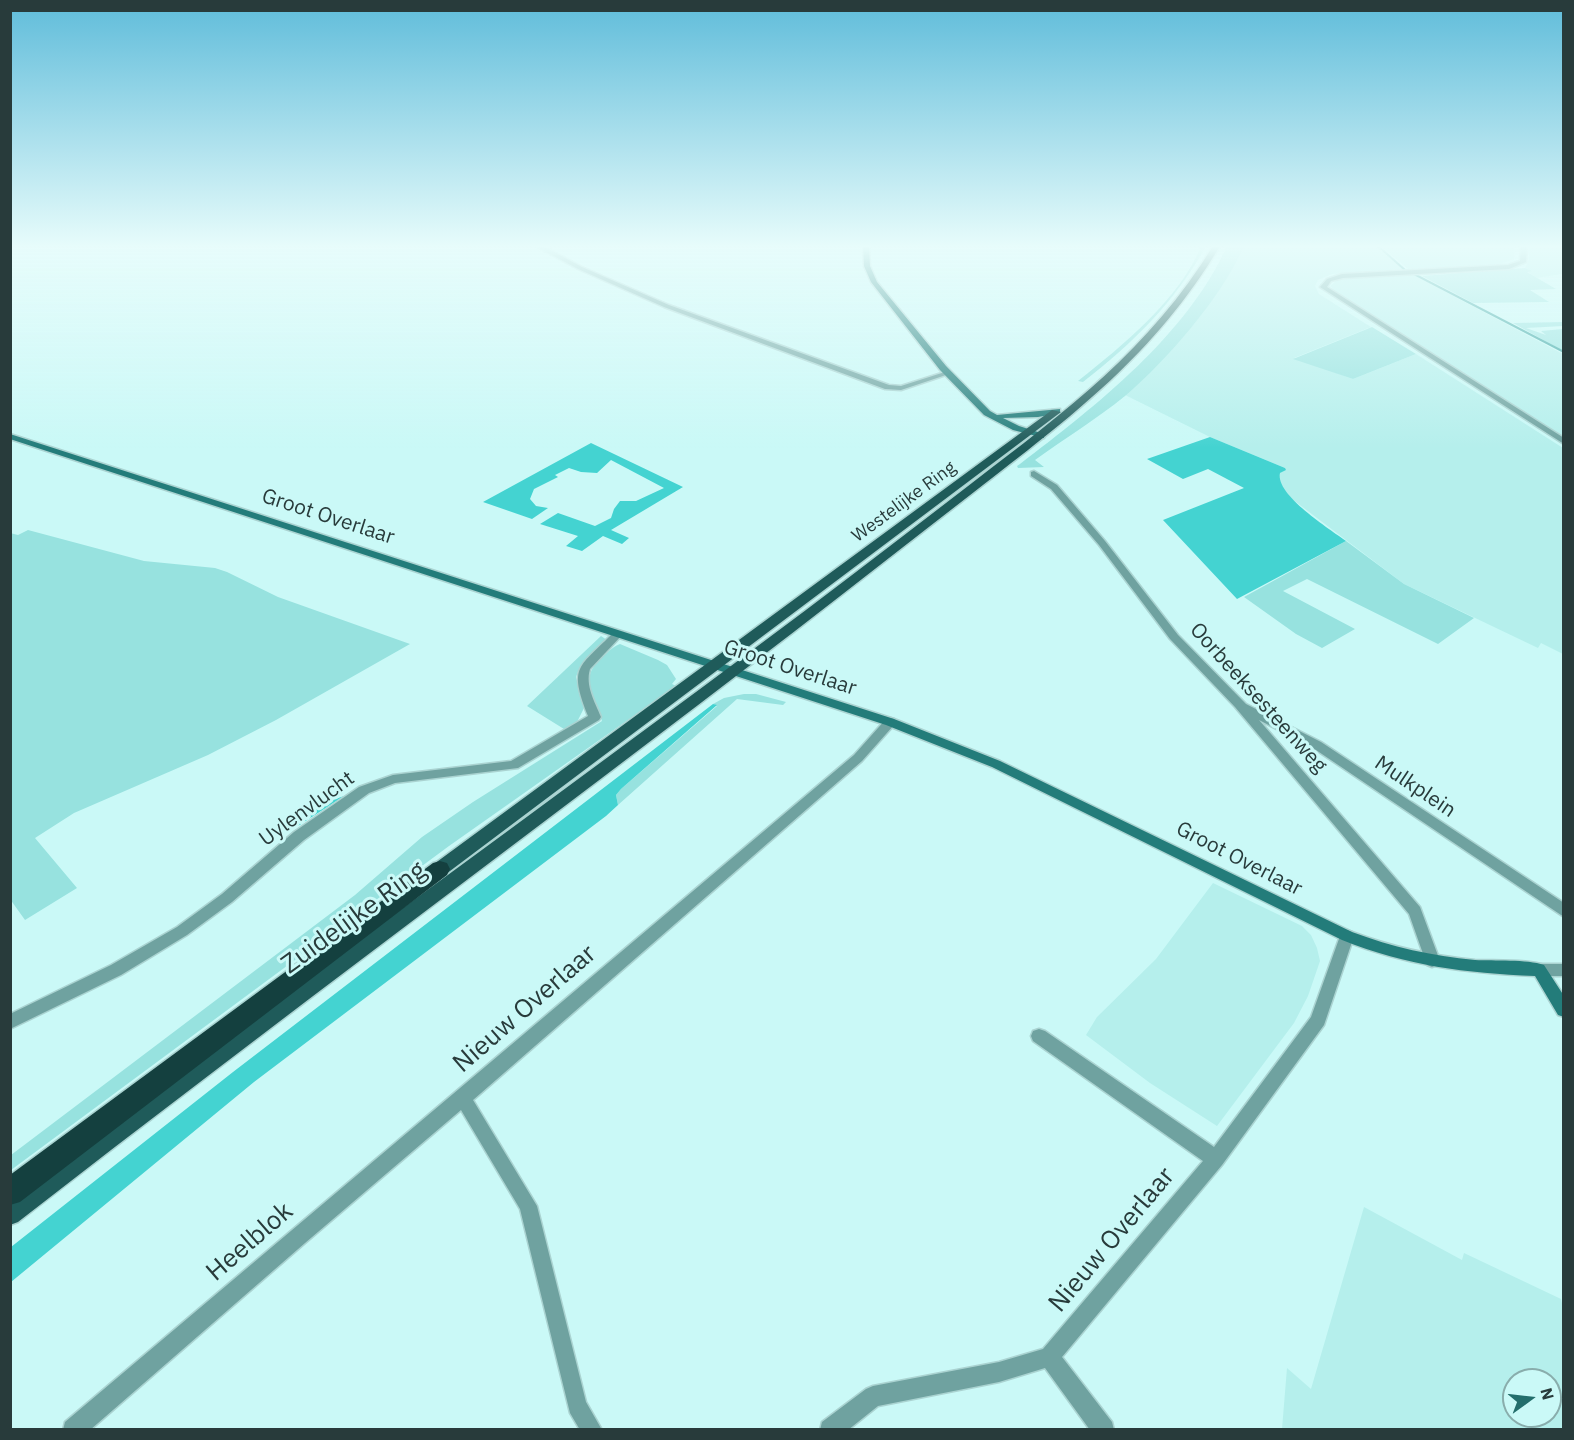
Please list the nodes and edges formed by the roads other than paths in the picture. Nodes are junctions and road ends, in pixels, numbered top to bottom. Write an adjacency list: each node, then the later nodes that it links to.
1 (686, 313): 6 (street)
2 (899, 313): 6 (street)
3 (1171, 313): 5 (main road, Westelijke Ring)
4 (1364, 313): 12 (street)
5 (1116, 370): 8 (main road, Westelijke Ring); 10 (main road, Westelijke Ring)
6 (948, 373): 7 (street)
7 (983, 407): 9 (street); 10 (street)
8 (1057, 411): 9 (street); 10 (main road, Westelijke Ring)
9 (1000, 416): 10 (street)
10 (1037, 433): 15 (main road, Westelijke Ring); 16 (main road, Westelijke Ring)
11 (10, 436): 14 (street, Groot Overlaar)
12 (1563, 442)
13 (1034, 474): 17 (street, Oorbeeksesteenweg)
14 (618, 634): 15 (street, Groot Overlaar); 26 (street, Uylenvlucht)
15 (714, 665): 16 (street, Groot Overlaar); 19 (main road, Zuidelijke Ring)
16 (734, 671): 18 (street, Groot Overlaar); 31 (main road, Zuidelijke Ring)
17 (1239, 704): 20 (street, Mulkplein); 22 (street, Oorbeeksesteenweg)
18 (890, 722): 21 (street, Groot Overlaar); 28 (street, Nieuw Overlaar)
19 (440, 869): 30 (highway, Zuidelijke Ring)
20 (1563, 911)
21 (1347, 936): 22 (street, Groot Overlaar); 29 (street, Nieuw Overlaar)
22 (1432, 961): 23 (street, Groot Overlaar)
23 (1539, 970): 24 (street); 25 (street)
24 (1563, 970)
25 (1563, 1010)
26 (10, 1022)
27 (1039, 1036): 29 (street)
28 (463, 1098): 33 (street, Heelblok); 34 (street, Nieuw Overlaar)
29 (1216, 1159): 32 (street, Nieuw Overlaar)
30 (10, 1192)
31 (10, 1214)
32 (1049, 1357): 35 (street); 36 (street)
33 (73, 1430)
34 (592, 1430)
35 (830, 1430)
36 (1104, 1430)

